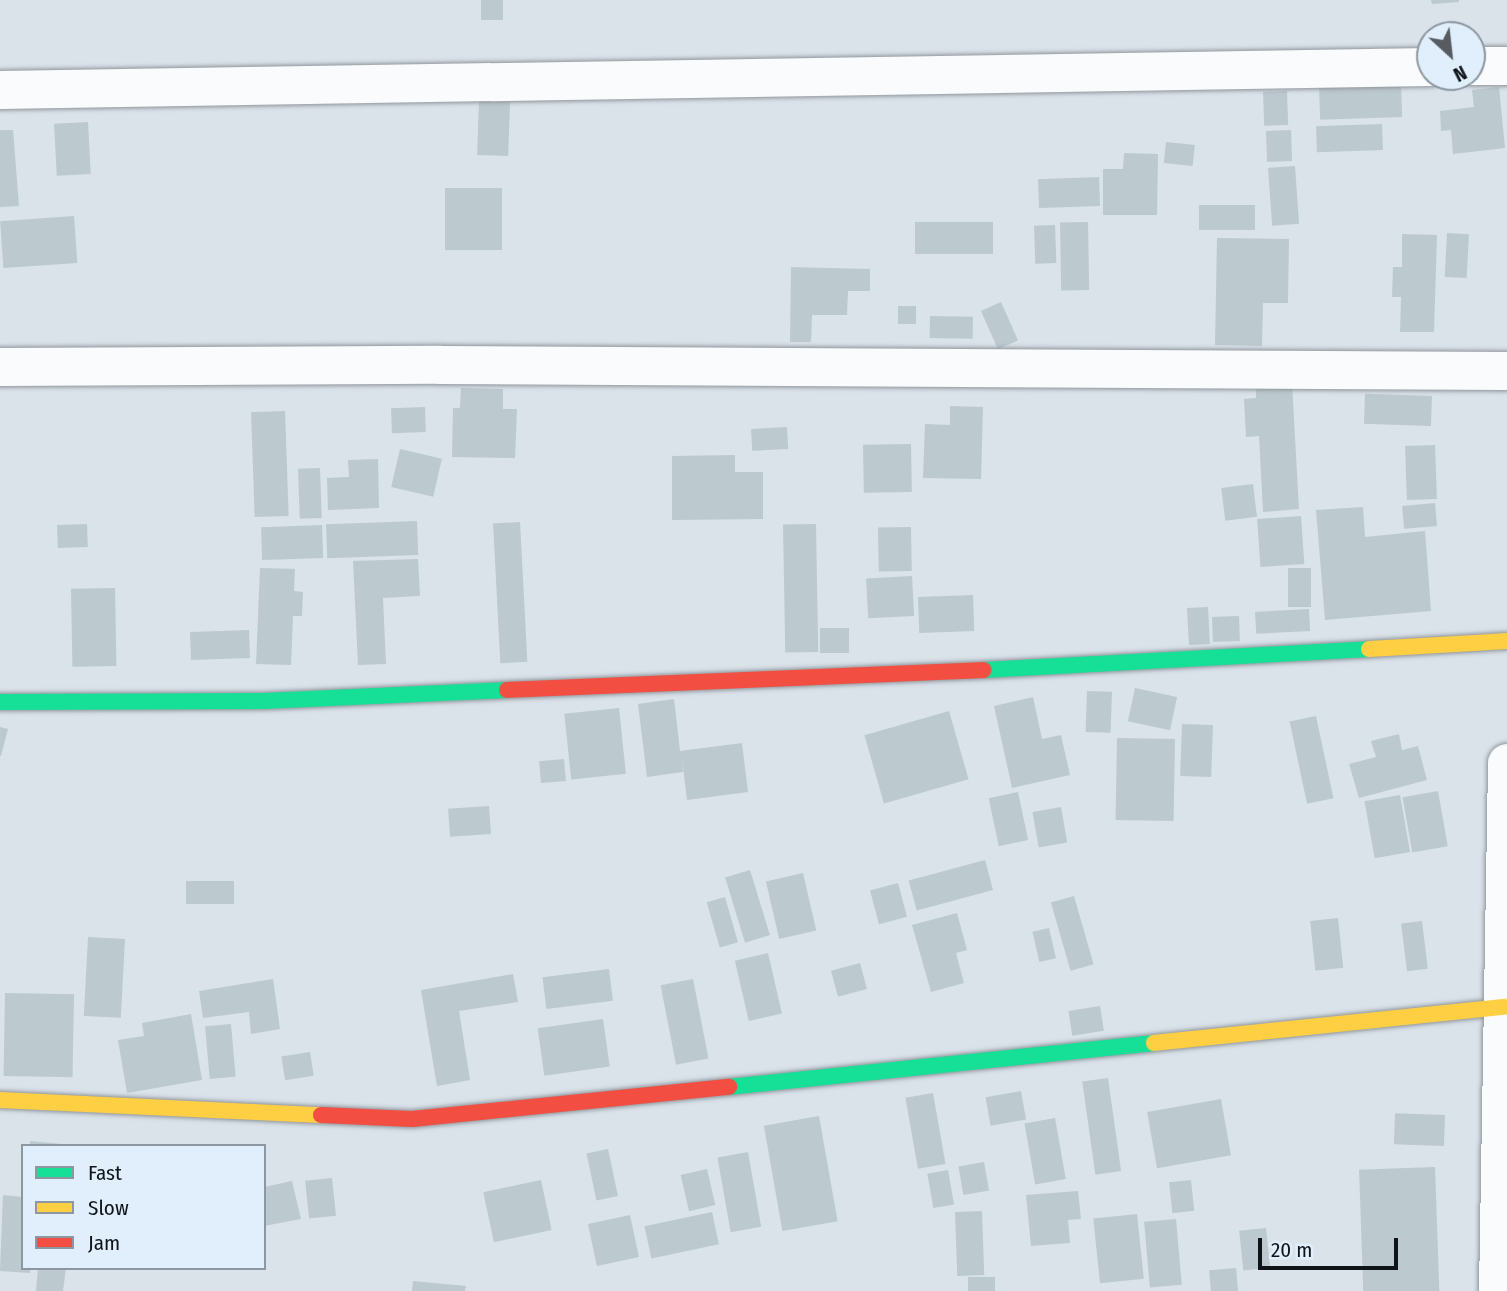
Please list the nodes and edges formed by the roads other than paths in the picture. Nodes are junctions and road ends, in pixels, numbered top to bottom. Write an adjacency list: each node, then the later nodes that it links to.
1 (1486, 66): 2 (street)
2 (1507, 66)
3 (1416, 67): 4 (street)
4 (0, 90)
5 (0, 367): 6 (street)
6 (1507, 371)
7 (1507, 641): 8 (street)
8 (0, 702)
9 (1507, 763): 10 (street)
10 (1505, 1007): 11 (street); 12 (street)
11 (0, 1100)
12 (1499, 1291)

